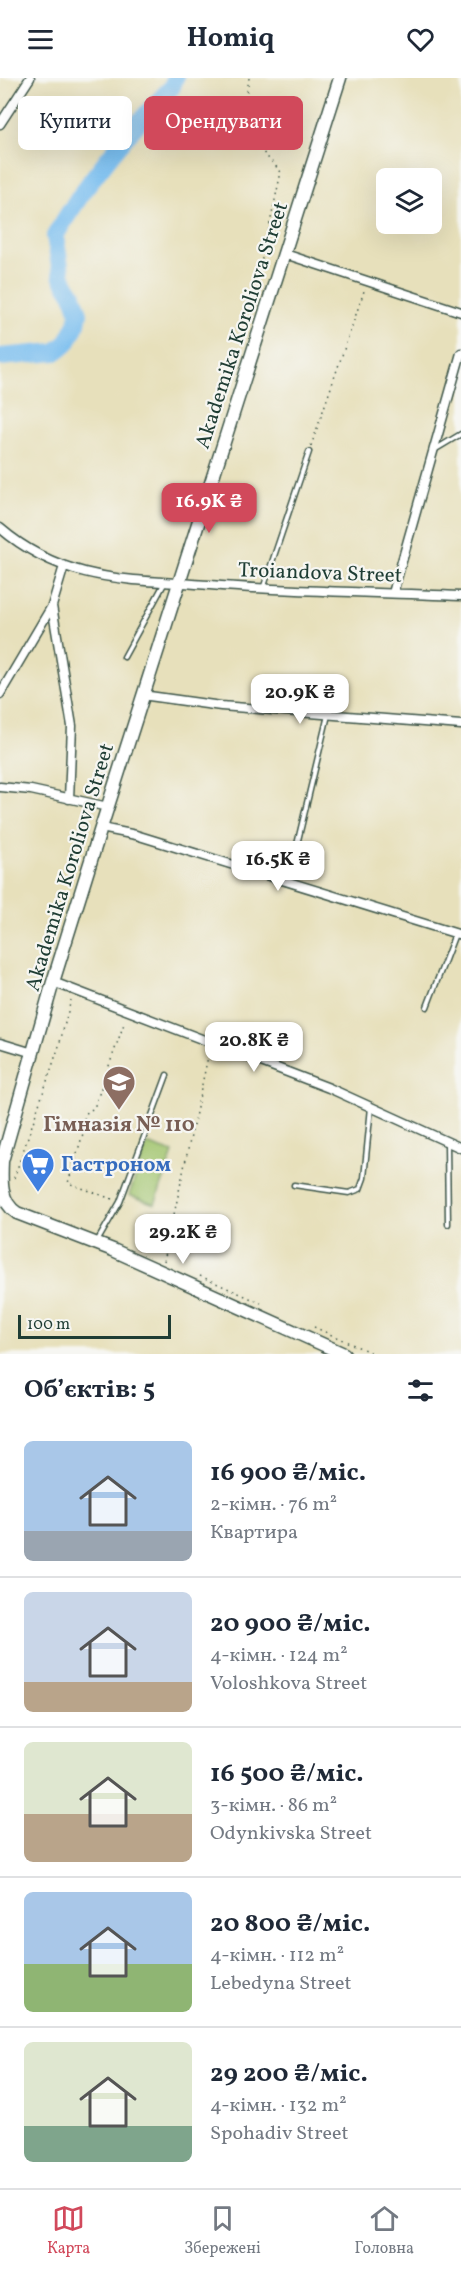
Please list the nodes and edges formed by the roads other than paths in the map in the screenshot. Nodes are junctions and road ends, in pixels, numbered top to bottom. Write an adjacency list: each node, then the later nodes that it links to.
1 (30, 78): 3 (street)
2 (340, 78): 4 (main road, Akademika Koroliova Street)
3 (0, 124)
4 (285, 254): 5 (street); 13 (main road, Akademika Koroliova Street)
5 (461, 312)
6 (461, 353): 8 (street)
7 (461, 434): 8 (lane)
8 (435, 449): 15 (street)
9 (309, 452): 14 (lane)
10 (0, 528): 11 (street)
11 (64, 566): 12 (street); 17 (street)
12 (164, 583): 13 (street); 18 (lane)
13 (178, 583): 14 (street, Troiandova Street); 20 (main road, Akademika Koroliova Street)
14 (263, 589): 15 (street, Troiandova Street)
15 (393, 593): 16 (street, Troiandova Street)
16 (461, 596)
17 (52, 606): 19 (street); 24 (street)
18 (124, 657)
19 (0, 694)
20 (142, 695): 21 (street); 25 (main road, Akademika Koroliova Street)
21 (328, 714): 22 (street); 27 (lane)
22 (461, 725)
23 (0, 787): 24 (street)
24 (69, 800): 25 (street)
25 (108, 807): 26 (main road, Akademika Koroliova Street)
26 (101, 828): 27 (street); 29 (main road, Akademika Koroliova Street)
27 (288, 882): 28 (street)
28 (458, 934): 30 (lane)
29 (53, 982): 32 (main road, Akademika Koroliova Street); 34 (street)
30 (427, 1006)
31 (0, 1043): 32 (street)
32 (33, 1053): 38 (main road, Akademika Koroliova Street)
33 (167, 1075): 40 (lane)
34 (371, 1106): 35 (street); 37 (lane)
35 (447, 1142): 36 (street); 39 (lane)
36 (461, 1148)
37 (294, 1185)
38 (2, 1200): 40 (main road)
39 (448, 1224)
40 (96, 1244): 41 (main road)
41 (344, 1354)

